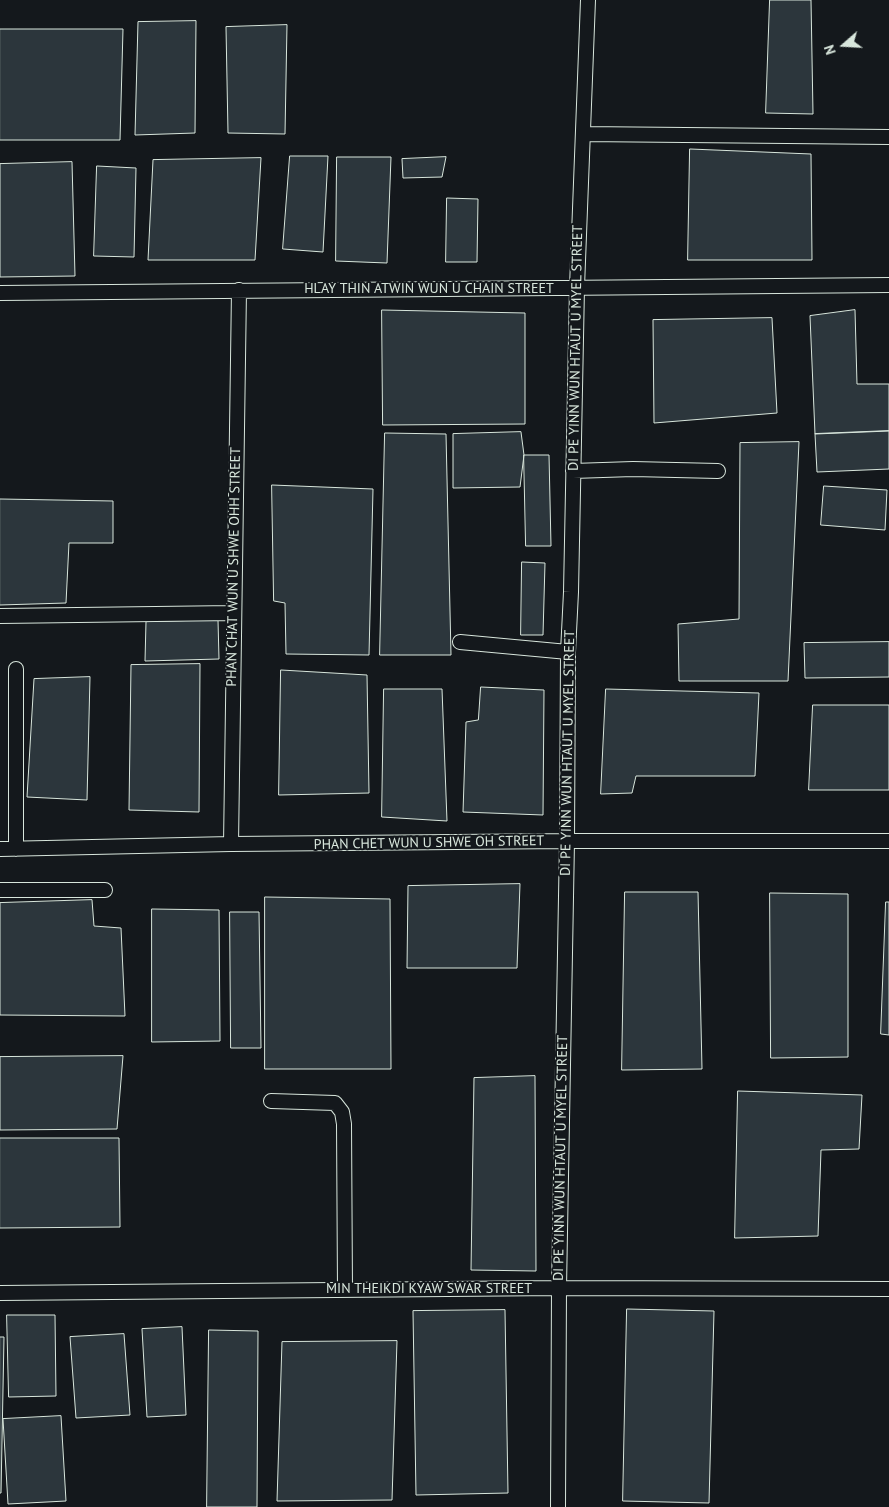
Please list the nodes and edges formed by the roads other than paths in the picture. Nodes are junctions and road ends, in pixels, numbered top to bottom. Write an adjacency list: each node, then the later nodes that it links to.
1 (588, 0): 2 (street, DI PE YINN WUN HTAUT U MYEL STREET)
2 (583, 134): 3 (street); 5 (street, DI PE YINN WUN HTAUT U MYEL STREET)
3 (889, 137)
4 (889, 285): 5 (street, HLAY THIN ATWIN WUN U CHAIN STREET)
5 (577, 287): 6 (street, HLAY THIN ATWIN WUN U CHAIN STREET); 8 (street, DI PE YINN WUN HTAUT U MYEL STREET)
6 (239, 290): 7 (street, HLAY THIN ATWIN WUN U CHAIN STREET); 10 (street, PHAN CHAT WUN U SHWE OHH STREET)
7 (0, 293)
8 (573, 471): 9 (street); 13 (street, DI PE YINN WUN HTAUT U MYEL STREET)
9 (718, 471)
10 (233, 613): 11 (street); 17 (street, PHAN CHAT WUN U SHWE OHH STREET)
11 (0, 616)
12 (460, 642): 13 (street)
13 (568, 652): 15 (street, DI PE YINN WUN HTAUT U MYEL STREET)
14 (16, 669): 19 (street)
15 (567, 841): 16 (street, PHAN CHET WUN U SHWE OH STREET); 17 (street, PHAN CHET WUN U SHWE OH STREET); 23 (street, DI PE YINN WUN HTAUT U MYEL STREET)
16 (889, 841)
17 (231, 844): 19 (street, PHAN CHET WUN U SHWE OH STREET)
18 (0, 849): 19 (street, PHAN CHET WUN U SHWE OH STREET)
19 (16, 849)
20 (0, 890): 21 (street)
21 (105, 890)
22 (271, 1100): 25 (street)
23 (558, 1288): 24 (street, MIN THEIKDI KYAW SWAR STREET); 25 (street, MIN THEIKDI KYAW SWAR STREET); 27 (street, DI PE YINN WUN HTAUT U MYEL STREET)
24 (889, 1289)
25 (345, 1290): 26 (street, MIN THEIKDI KYAW SWAR STREET)
26 (0, 1293)
27 (558, 1507)

